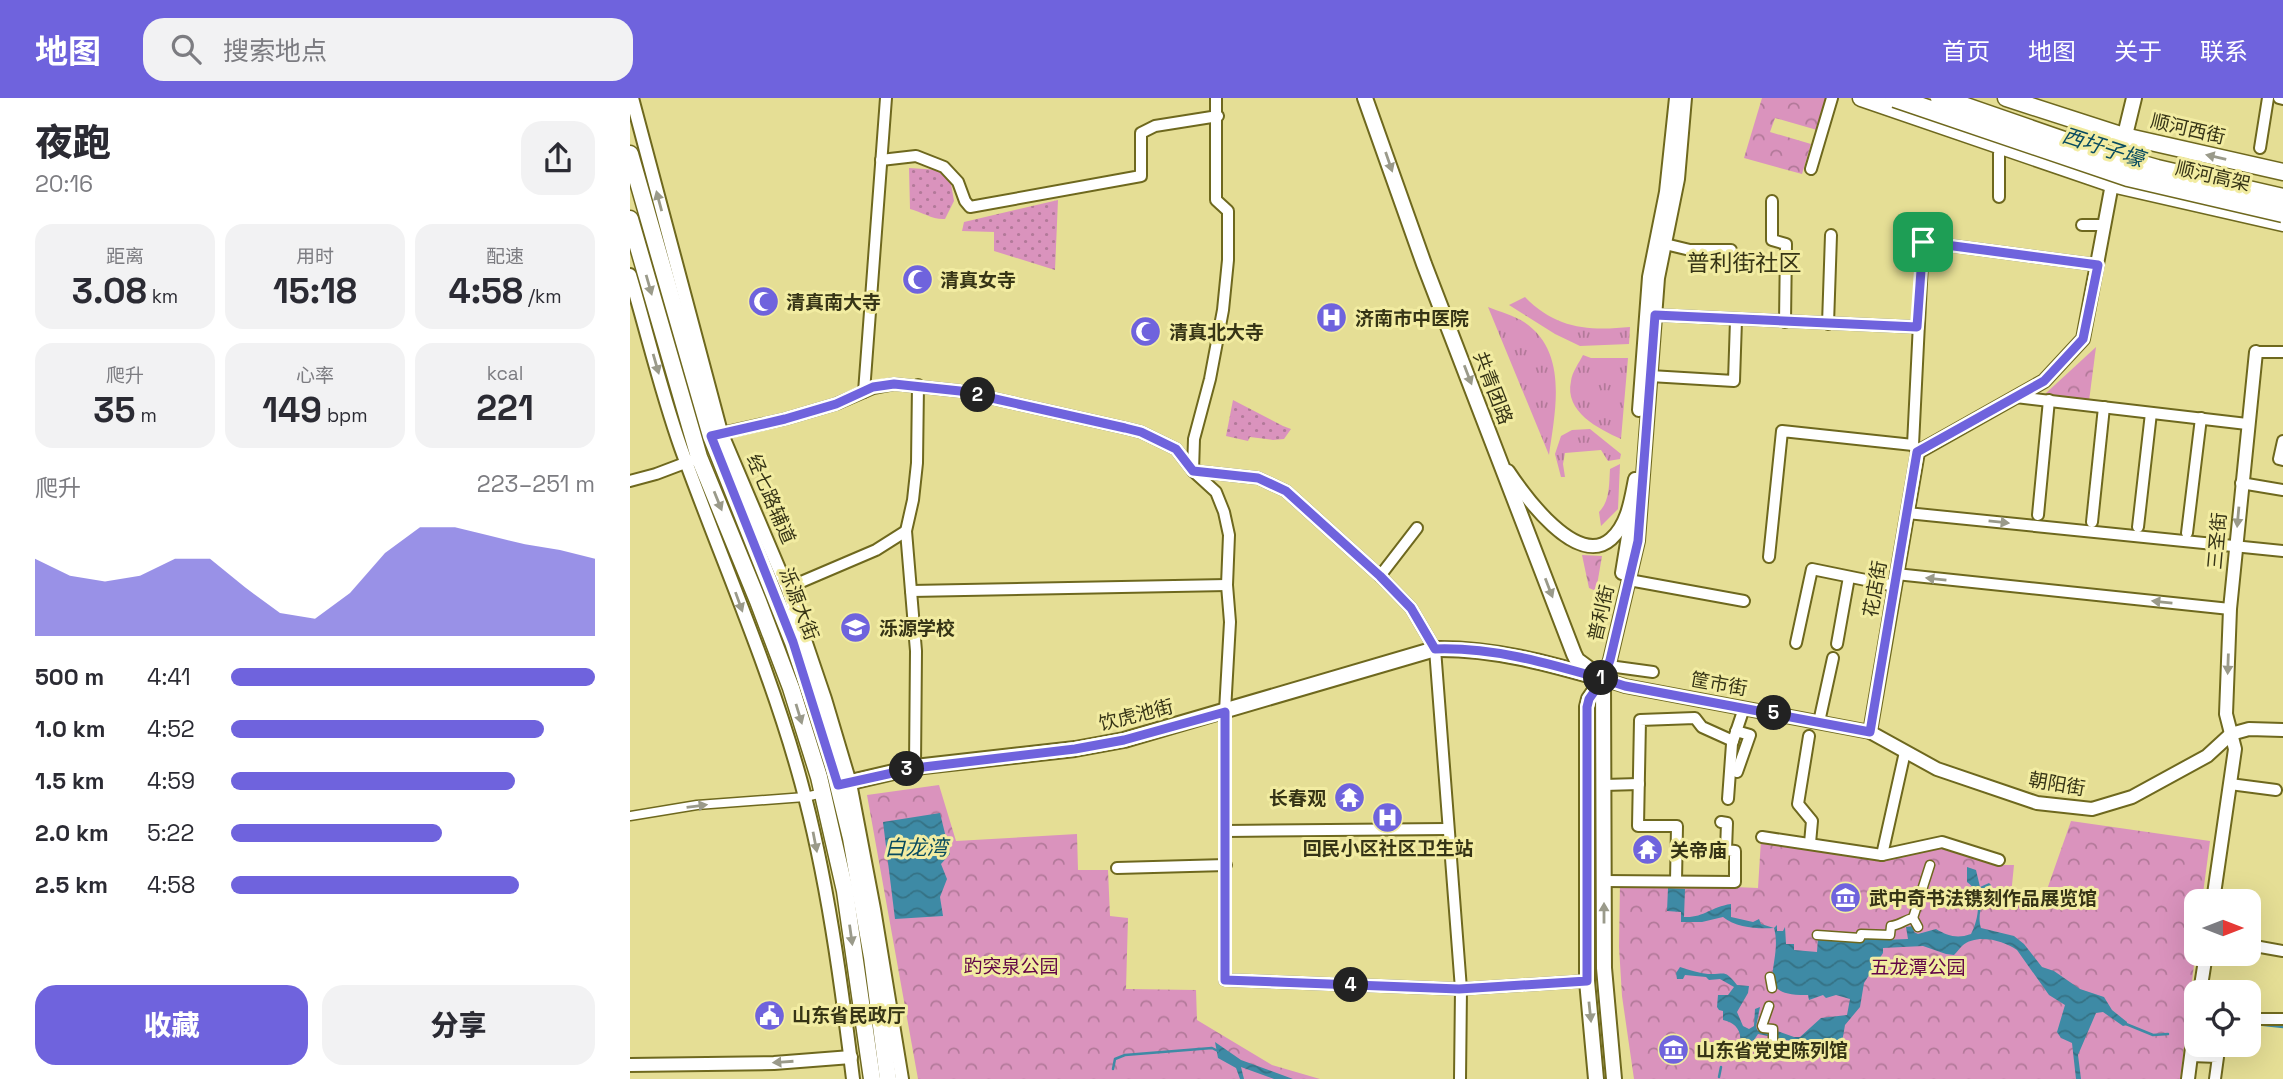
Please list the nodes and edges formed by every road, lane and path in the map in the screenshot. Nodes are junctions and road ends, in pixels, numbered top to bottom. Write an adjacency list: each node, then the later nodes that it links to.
1 (632, 98): 52 (street, 经七路辅道, one-way to 1)
2 (886, 98): 19 (street)
3 (1216, 98): 14 (street)
4 (1365, 98): 56 (main road, 共青团路, one-way to 56)
5 (1676, 98): 59 (street, 普利街)
6 (1685, 98): 32 (street, 普利街)
7 (1832, 98): 20 (street)
8 (1861, 98): 16 (main road)
9 (1895, 98): 26 (highway, 顺河高架, bridge)
10 (1940, 98): 24 (highway, 顺河高架, bridge)
11 (2134, 98): 15 (main road)
12 (2268, 98): 17 (street)
13 (2010, 100): 15 (main road, 顺河西街); 16 (street)
14 (1218, 116): 19 (street); 58 (street)
15 (2124, 136): 21 (main road, 顺河西街, one-way to 15); 22 (main road)
16 (2001, 146): 22 (main road); 23 (street)
17 (2260, 148)
18 (630, 153): 52 (main road, 泺源大街)
19 (881, 160): 45 (street)
20 (1811, 169)
21 (2283, 172)
22 (2118, 183): 28 (main road); 30 (street)
23 (1999, 197)
24 (2283, 198)
25 (1772, 201): 38 (street)
26 (2283, 213)
27 (630, 219): 55 (main road, 泺源大街, one-way to 55)
28 (2283, 223)
29 (2082, 225): 30 (street)
30 (2105, 225): 34 (street)
31 (1831, 235): 39 (street)
32 (1665, 244): 33 (street); 36 (street, 普利街)
33 (1731, 250)
34 (2098, 265): 40 (street); 46 (street)
35 (630, 275): 55 (street, one-way to 55)
36 (1655, 315): 37 (street); 43 (street, 普利街)
37 (1736, 320): 38 (street); 43 (street)
38 (1785, 322): 39 (street)
39 (1828, 324): 40 (street)
40 (1917, 327): 54 (street)
41 (2256, 352): 42 (street); 51 (street, 三圣街)
42 (2283, 352)
43 (1650, 376): 75 (street, 普利街)
44 (918, 385): 45 (street); 58 (street); 68 (street)
45 (864, 392): 52 (street)
46 (2016, 397): 47 (street); 54 (street)
47 (2049, 400): 48 (street); 64 (street)
48 (2104, 407): 49 (street); 65 (street)
49 (2151, 413): 50 (street); 66 (street)
50 (2201, 418): 51 (street); 69 (street)
51 (2247, 424): 61 (street, 三圣街)
52 (716, 434): 78 (street, 经七路辅道); 99 (main road, 泺源大街)
53 (2283, 440): 57 (street)
54 (1915, 448): 63 (street, 花店街); 72 (street)
55 (693, 460): 60 (street); 104 (main road, 泺源大街, one-way to 104); 105 (street, one-way to 105)
56 (1500, 460): 59 (street); 86 (main road, 共青团路, one-way to 86)
57 (2283, 460)
58 (1193, 471): 73 (street); 77 (street)
59 (1635, 479): 86 (street, 普利街)
60 (630, 481)
61 (2241, 483): 62 (street); 70 (street, 三圣街, one-way to 70)
62 (2283, 489)
63 (1907, 513): 70 (street, one-way to 70); 76 (street, 花店街)
64 (2038, 515)
65 (2092, 522)
66 (2138, 527)
67 (1417, 528): 73 (street)
68 (906, 531): 78 (street); 79 (street)
69 (2187, 534)
70 (2236, 547): 71 (street); 81 (street, 三圣街)
71 (2283, 551)
72 (1769, 557)
73 (1380, 576): 84 (street)
74 (1849, 577): 76 (street); 82 (street); 83 (street)
75 (1629, 580): 80 (street); 86 (street, 普利街)
76 (1896, 580): 81 (street, one-way to 76); 92 (street, 花店街)
77 (1227, 585): 79 (street); 89 (street)
78 (788, 588): 99 (street, 经七路辅道)
79 (911, 591): 97 (street)
80 (1744, 601)
81 (2230, 609): 93 (street, 三圣街, one-way to 93)
82 (1796, 643)
83 (1837, 644)
84 (1435, 649): 86 (main road, 饮虎池街); 89 (main road, 饮虎池街); 109 (street)
85 (1833, 658): 90 (street)
86 (1606, 672): 87 (street); 88 (street, 筐市街); 102 (main road); 127 (main road)
87 (1653, 672)
88 (1744, 708): 90 (street, 筐市街); 94 (street)
89 (1225, 712): 97 (main road, 饮虎池街); 110 (street)
90 (1819, 722): 92 (street, 筐市街)
91 (2283, 730): 93 (street)
92 (1870, 732): 96 (street, 朝阳街)
93 (2231, 734): 96 (street, 朝阳街); 101 (street, 三圣街)
94 (1735, 736): 98 (street); 100 (street); 106 (street)
95 (1809, 736): 112 (street)
96 (1905, 752): 113 (street)
97 (915, 768): 99 (main road, 饮虎池街)
98 (1737, 772)
99 (844, 784): 140 (main road, 泺源大街); 141 (street, 经七路辅道)
100 (1639, 784): 102 (street); 119 (street)
101 (2230, 784): 103 (street); 120 (street, 三圣街)
102 (1604, 785): 118 (main road)
103 (2276, 790)
104 (823, 793): 105 (street); 139 (main road, 泺源大街, one-way to 139)
105 (805, 797): 107 (street, one-way to 105); 134 (street, one-way to 134)
106 (1728, 799)
107 (630, 816)
108 (1721, 822): 119 (street)
109 (1447, 829): 110 (street); 129 (street)
110 (1226, 831): 115 (street)
111 (1762, 837): 112 (street)
112 (1810, 843): 113 (street)
113 (1882, 855): 114 (street)
114 (1999, 860)
115 (1226, 865): 117 (street); 129 (street)
116 (1930, 865): 121 (street)
117 (1117, 868)
118 (1604, 881): 119 (street); 144 (main road, one-way to 118)
119 (1676, 881)
120 (2215, 889)
121 (1913, 918): 122 (street); 123 (street)
122 (1822, 923)
123 (1918, 927)
124 (2261, 947): 125 (street)
125 (2283, 951)
126 (1770, 977): 128 (street)
127 (1587, 981): 129 (street); 143 (main road, one-way to 143)
128 (1772, 988)
129 (1461, 989): 142 (street)
130 (1769, 1006): 133 (street)
131 (2261, 1019): 132 (street)
132 (2283, 1019)
133 (1773, 1043)
134 (851, 1057): 137 (street, one-way to 137); 138 (street)
135 (2191, 1057): 145 (street)
136 (2218, 1057): 146 (street)
137 (630, 1065)
138 (853, 1079)
139 (872, 1079)
140 (888, 1079)
141 (902, 1079)
142 (1460, 1079)
143 (1596, 1079)
144 (1614, 1079)
145 (2188, 1079)
146 (2215, 1079)

